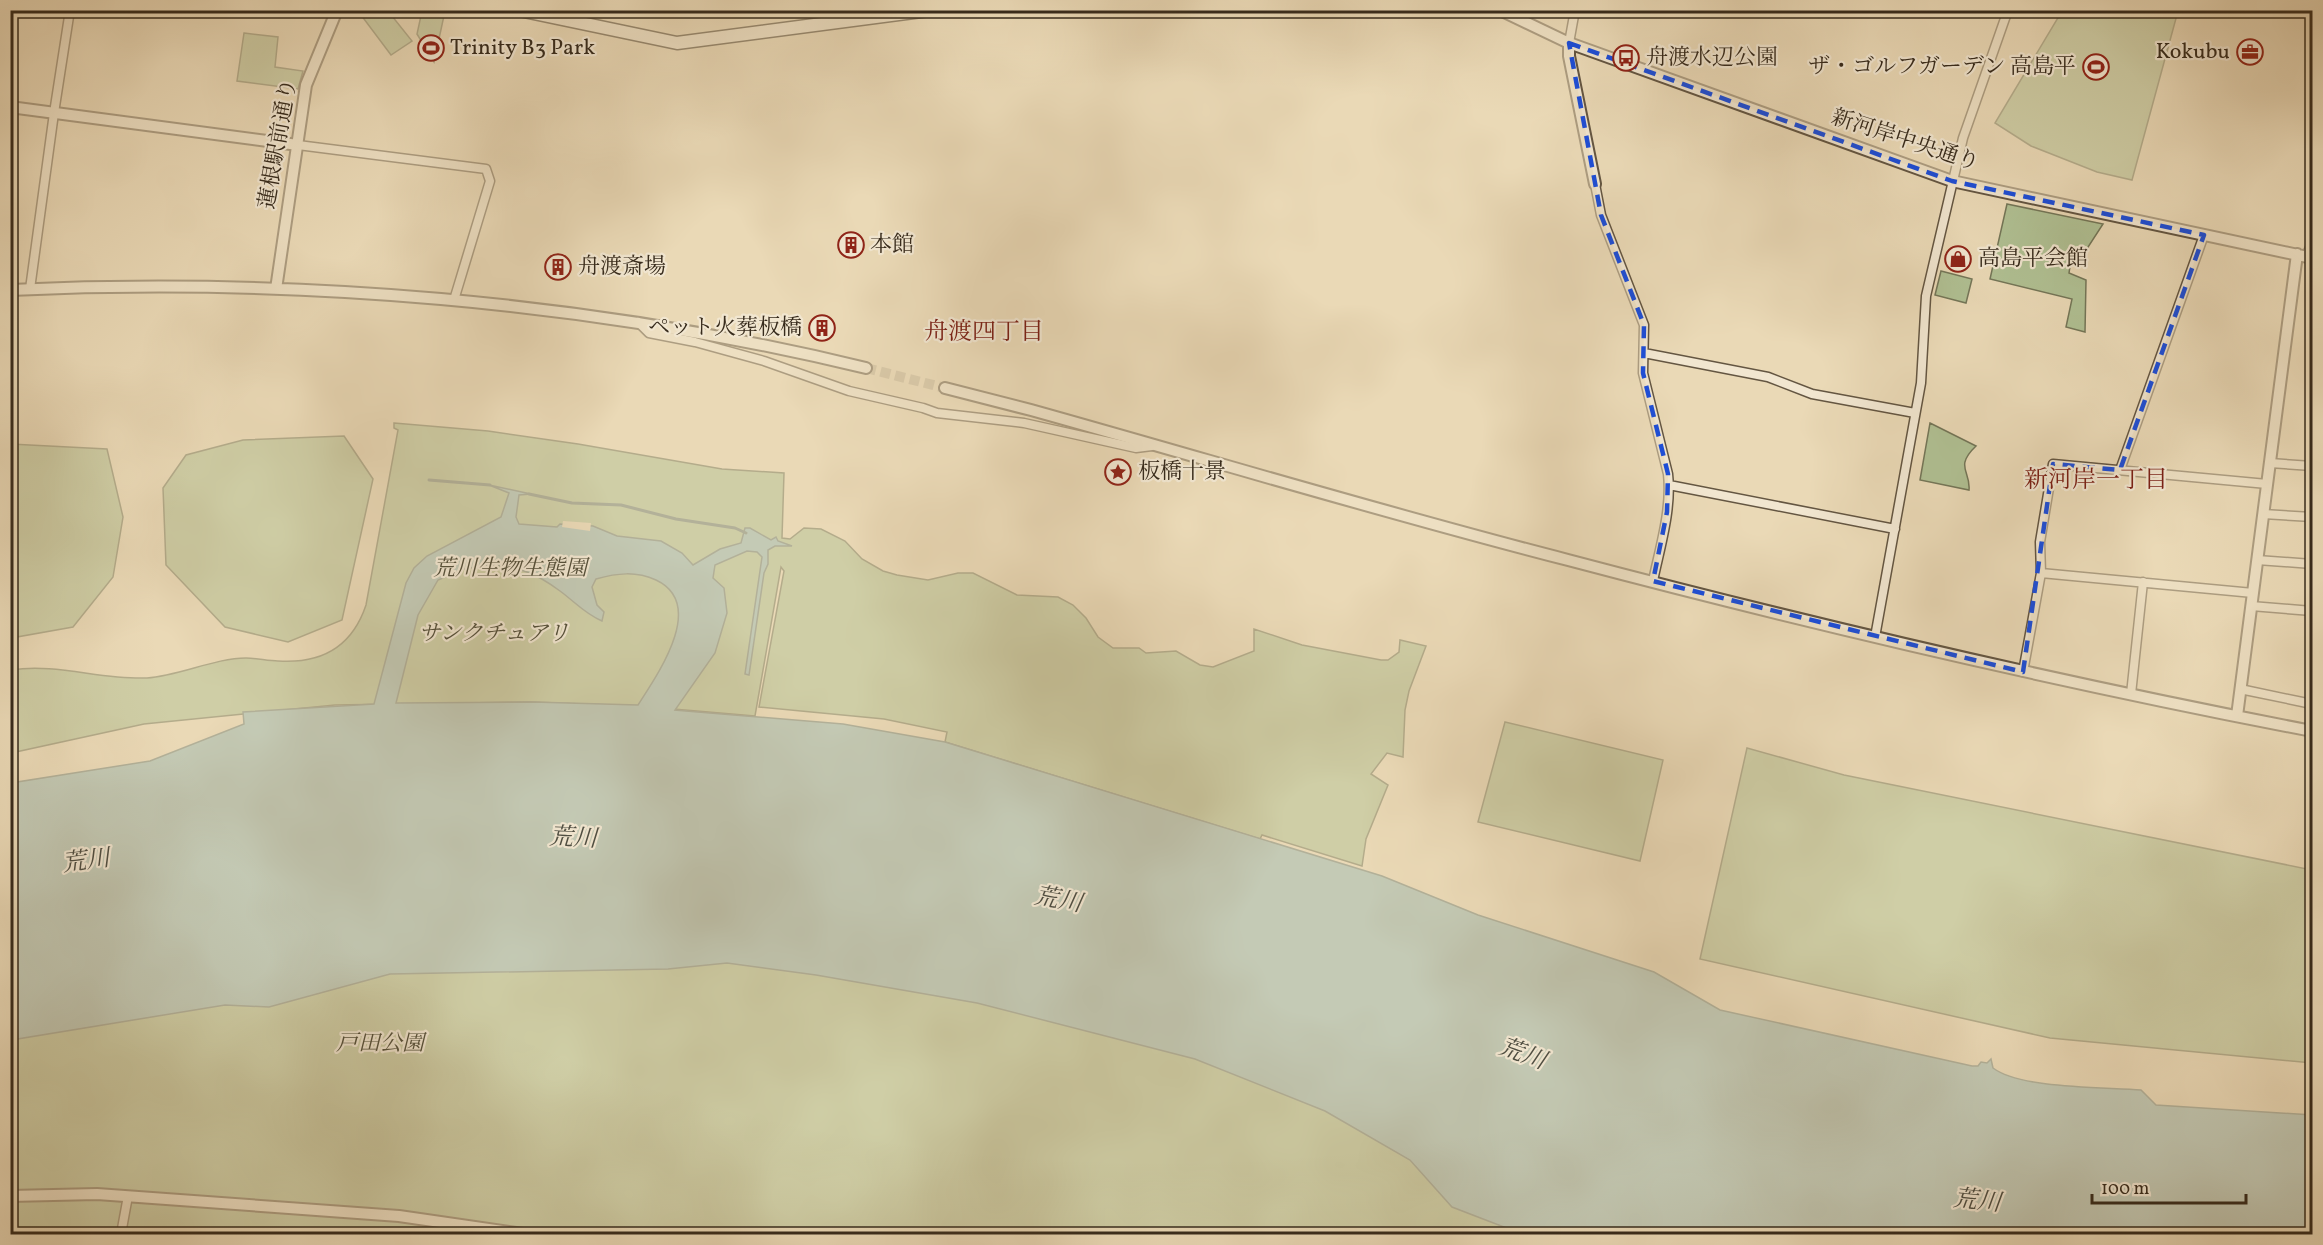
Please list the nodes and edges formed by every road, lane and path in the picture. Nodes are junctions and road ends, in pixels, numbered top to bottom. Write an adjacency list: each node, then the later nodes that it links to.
1 (70, 10): 10 (street)
2 (337, 10): 11 (street, 蓮根駅前通り)
3 (519, 10): 4 (main road)
4 (929, 10)
5 (1500, 10): 8 (street, 新河岸中央通り)
6 (1575, 10): 8 (street)
7 (2008, 10): 12 (street)
8 (1569, 43): 12 (street, 新河岸中央通り); 13 (street)
9 (10, 107): 10 (street)
10 (54, 113): 11 (street); 17 (street)
11 (298, 145): 18 (street, 蓮根駅前通り); 20 (street)
12 (1952, 181): 14 (street, 新河岸中央通り); 25 (street)
13 (1595, 184): 22 (street)
14 (2204, 235): 16 (street, 新河岸中央通り); 29 (street)
15 (2313, 243): 16 (street)
16 (2305, 256): 27 (street)
17 (30, 289): 18 (street); 19 (street)
18 (276, 289): 20 (street)
19 (10, 290)
20 (454, 300): 21 (street)
21 (638, 322): 23 (street); 26 (street)
22 (1644, 353): 25 (street); 31 (street)
23 (866, 368)
24 (945, 388): 26 (street)
25 (1915, 413): 34 (street)
26 (1156, 445): 38 (street)
27 (2270, 463): 28 (street); 30 (street)
28 (2313, 466)
29 (2120, 470): 30 (street); 37 (street)
30 (2267, 484): 32 (street)
31 (1669, 485): 34 (street); 38 (street)
32 (2263, 514): 33 (street); 35 (street)
33 (2313, 517)
34 (1894, 530): 43 (street)
35 (2257, 560): 36 (street); 40 (street)
36 (2313, 564)
37 (2040, 573): 39 (street); 44 (street)
38 (1653, 582): 43 (street)
39 (2143, 582): 40 (street); 46 (street)
40 (2253, 593): 41 (street)
41 (2251, 606): 42 (street); 45 (street)
42 (2313, 611)
43 (1875, 637): 44 (street)
44 (2023, 672): 46 (street)
45 (2240, 689): 47 (street); 48 (street)
46 (2131, 694): 48 (street)
47 (2313, 704)
48 (2236, 716): 49 (street)
49 (2313, 731)
50 (128, 1196): 51 (street); 52 (street); 53 (street)
51 (10, 1197)
52 (121, 1234)
53 (523, 1234)

